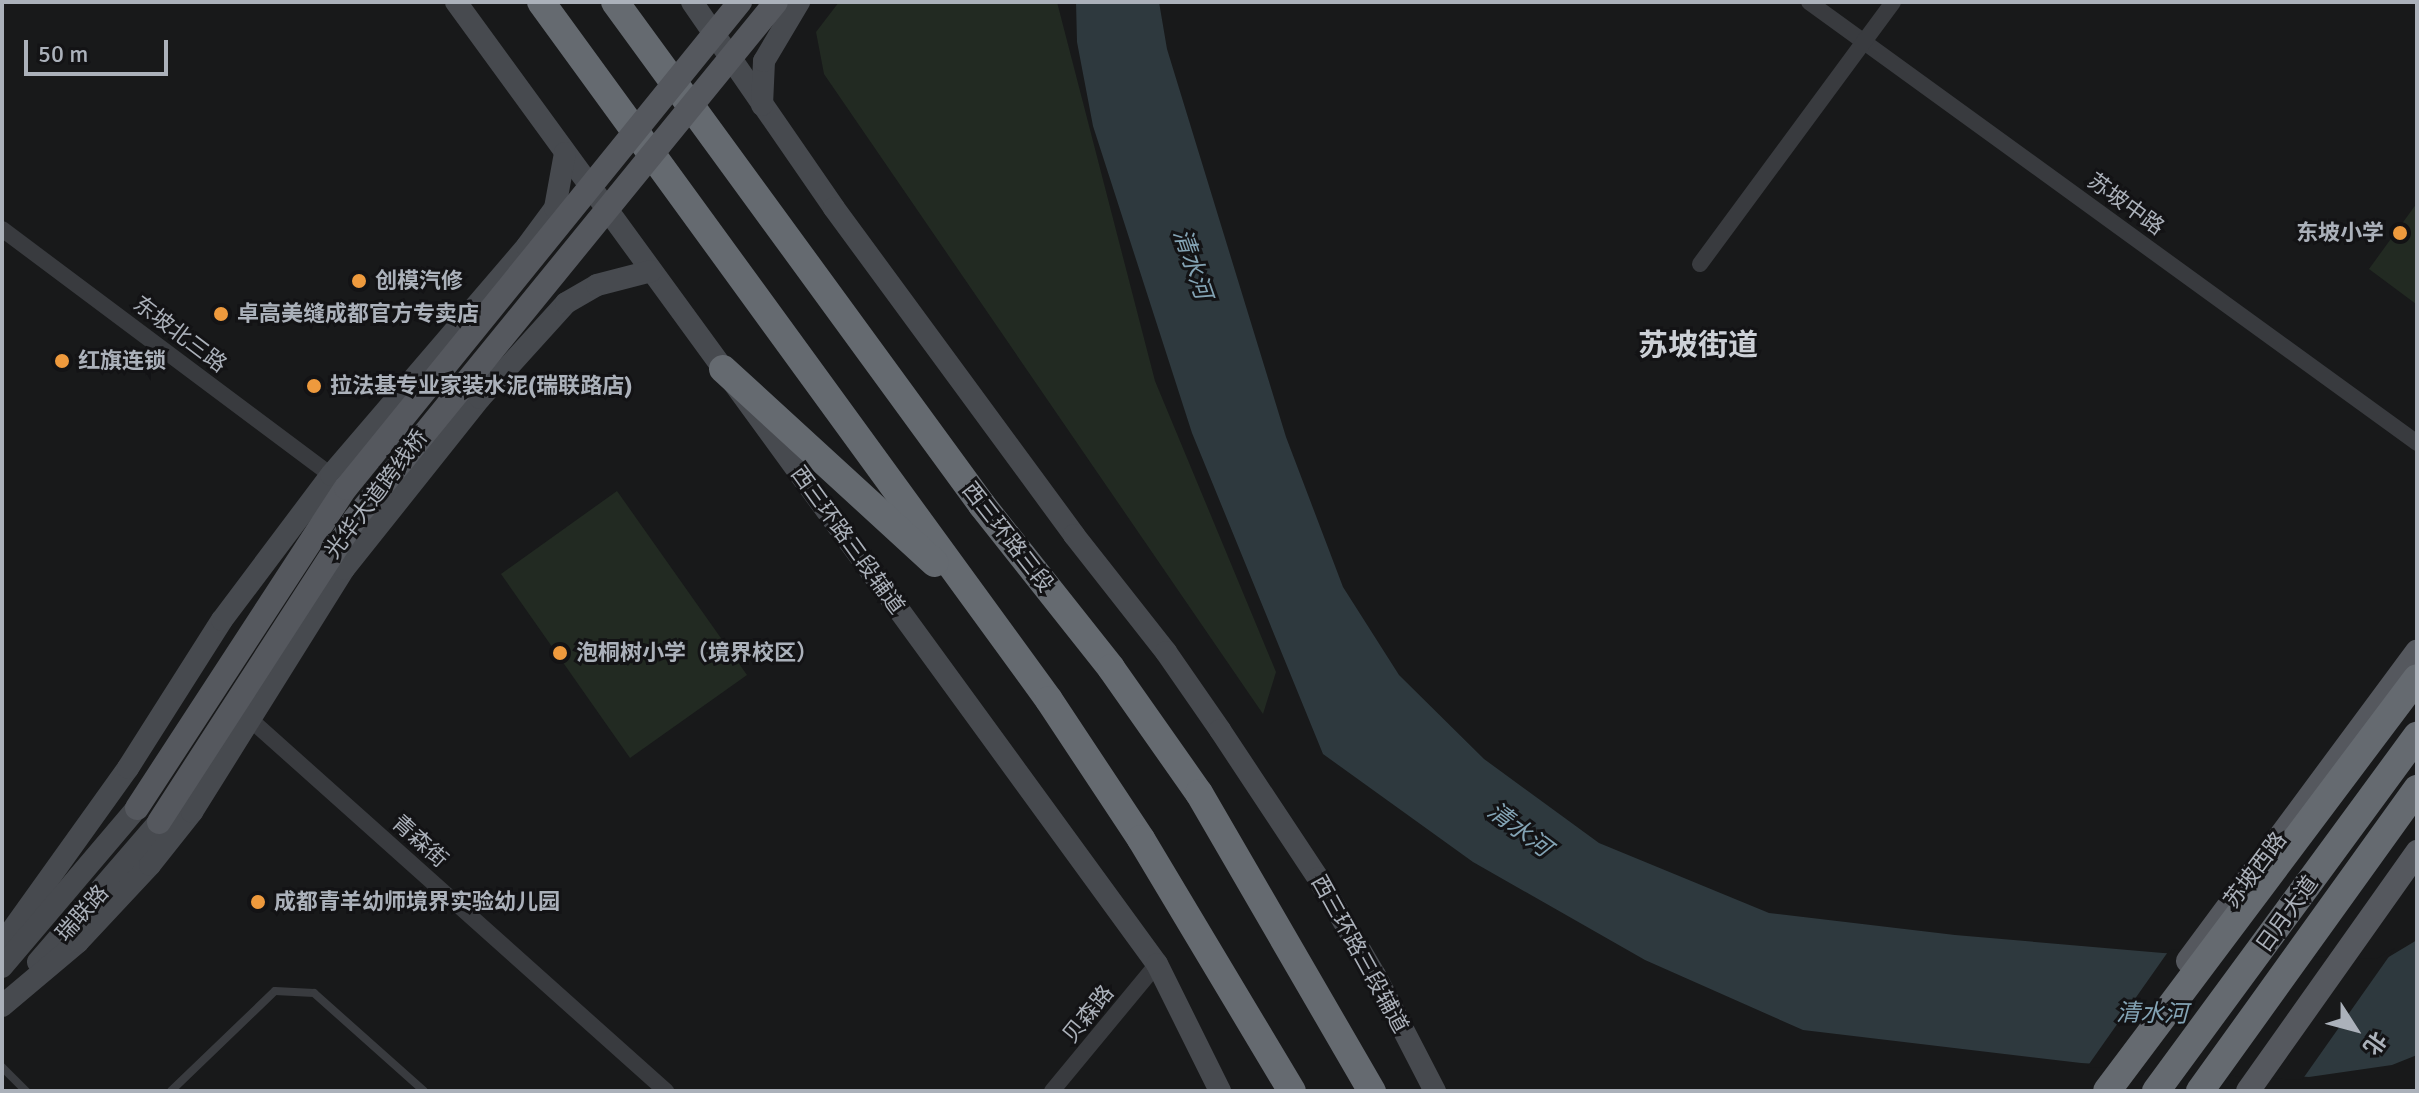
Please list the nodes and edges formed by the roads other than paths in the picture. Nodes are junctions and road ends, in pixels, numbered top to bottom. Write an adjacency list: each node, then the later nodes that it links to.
1 (456, 2): 12 (main road, 西三环路三段辅道)
2 (541, 2): 21 (highway)
3 (615, 2): 34 (highway, 西三环路三段)
4 (692, 2): 11 (main road, 西三环路三段辅道)
5 (740, 2): 27 (main road, 光华大道跨线桥, bridge)
6 (776, 2): 28 (main road, 光华大道跨线桥, bridge)
7 (799, 2): 11 (main road)
8 (1809, 2): 10 (street, 苏坡中路)
9 (1893, 2): 10 (street)
10 (1864, 41): 15 (street); 19 (street, 苏坡中路)
11 (762, 105): 46 (main road, 西三环路三段辅道)
12 (565, 153): 14 (main road); 16 (main road, 西三环路三段辅道)
13 (2, 229): 20 (street, 东坡北三路)
14 (527, 246): 17 (main road); 20 (main road)
15 (1700, 264)
16 (651, 271): 17 (main road); 18 (main road, 西三环路三段辅道)
17 (566, 303): 24 (main road)
18 (723, 369): 21 (highway); 31 (main road, 西三环路三段辅道)
19 (2417, 443)
20 (331, 475): 30 (main road)
21 (979, 603): 43 (highway)
22 (2417, 651): 36 (main road, 苏坡西路)
23 (2417, 678): 36 (highway)
24 (251, 720): 33 (main road); 40 (street, 青森街)
25 (2417, 736): 47 (highway, 日月大道)
26 (2417, 789): 48 (highway, 日月大道)
27 (137, 808): 32 (main road, 瑞联路)
28 (159, 822): 33 (main road, 瑞联路)
29 (2417, 852): 49 (main road)
30 (6, 936)
31 (1157, 964): 41 (street, 贝森路); 42 (main road, 西三环路三段辅道)
32 (2, 967)
33 (2, 1003)
34 (1359, 1063): 44 (highway, 西三环路三段); 45 (highway)
35 (2, 1067): 37 (lane)
36 (2101, 1087)
37 (26, 1091)
38 (171, 1091): 39 (lane)
39 (424, 1091)
40 (666, 1091)
41 (1052, 1091)
42 (1220, 1091)
43 (1292, 1091)
44 (1372, 1091)
45 (1382, 1091)
46 (1435, 1091)
47 (2156, 1091)
48 (2203, 1091)
49 (2248, 1091)

